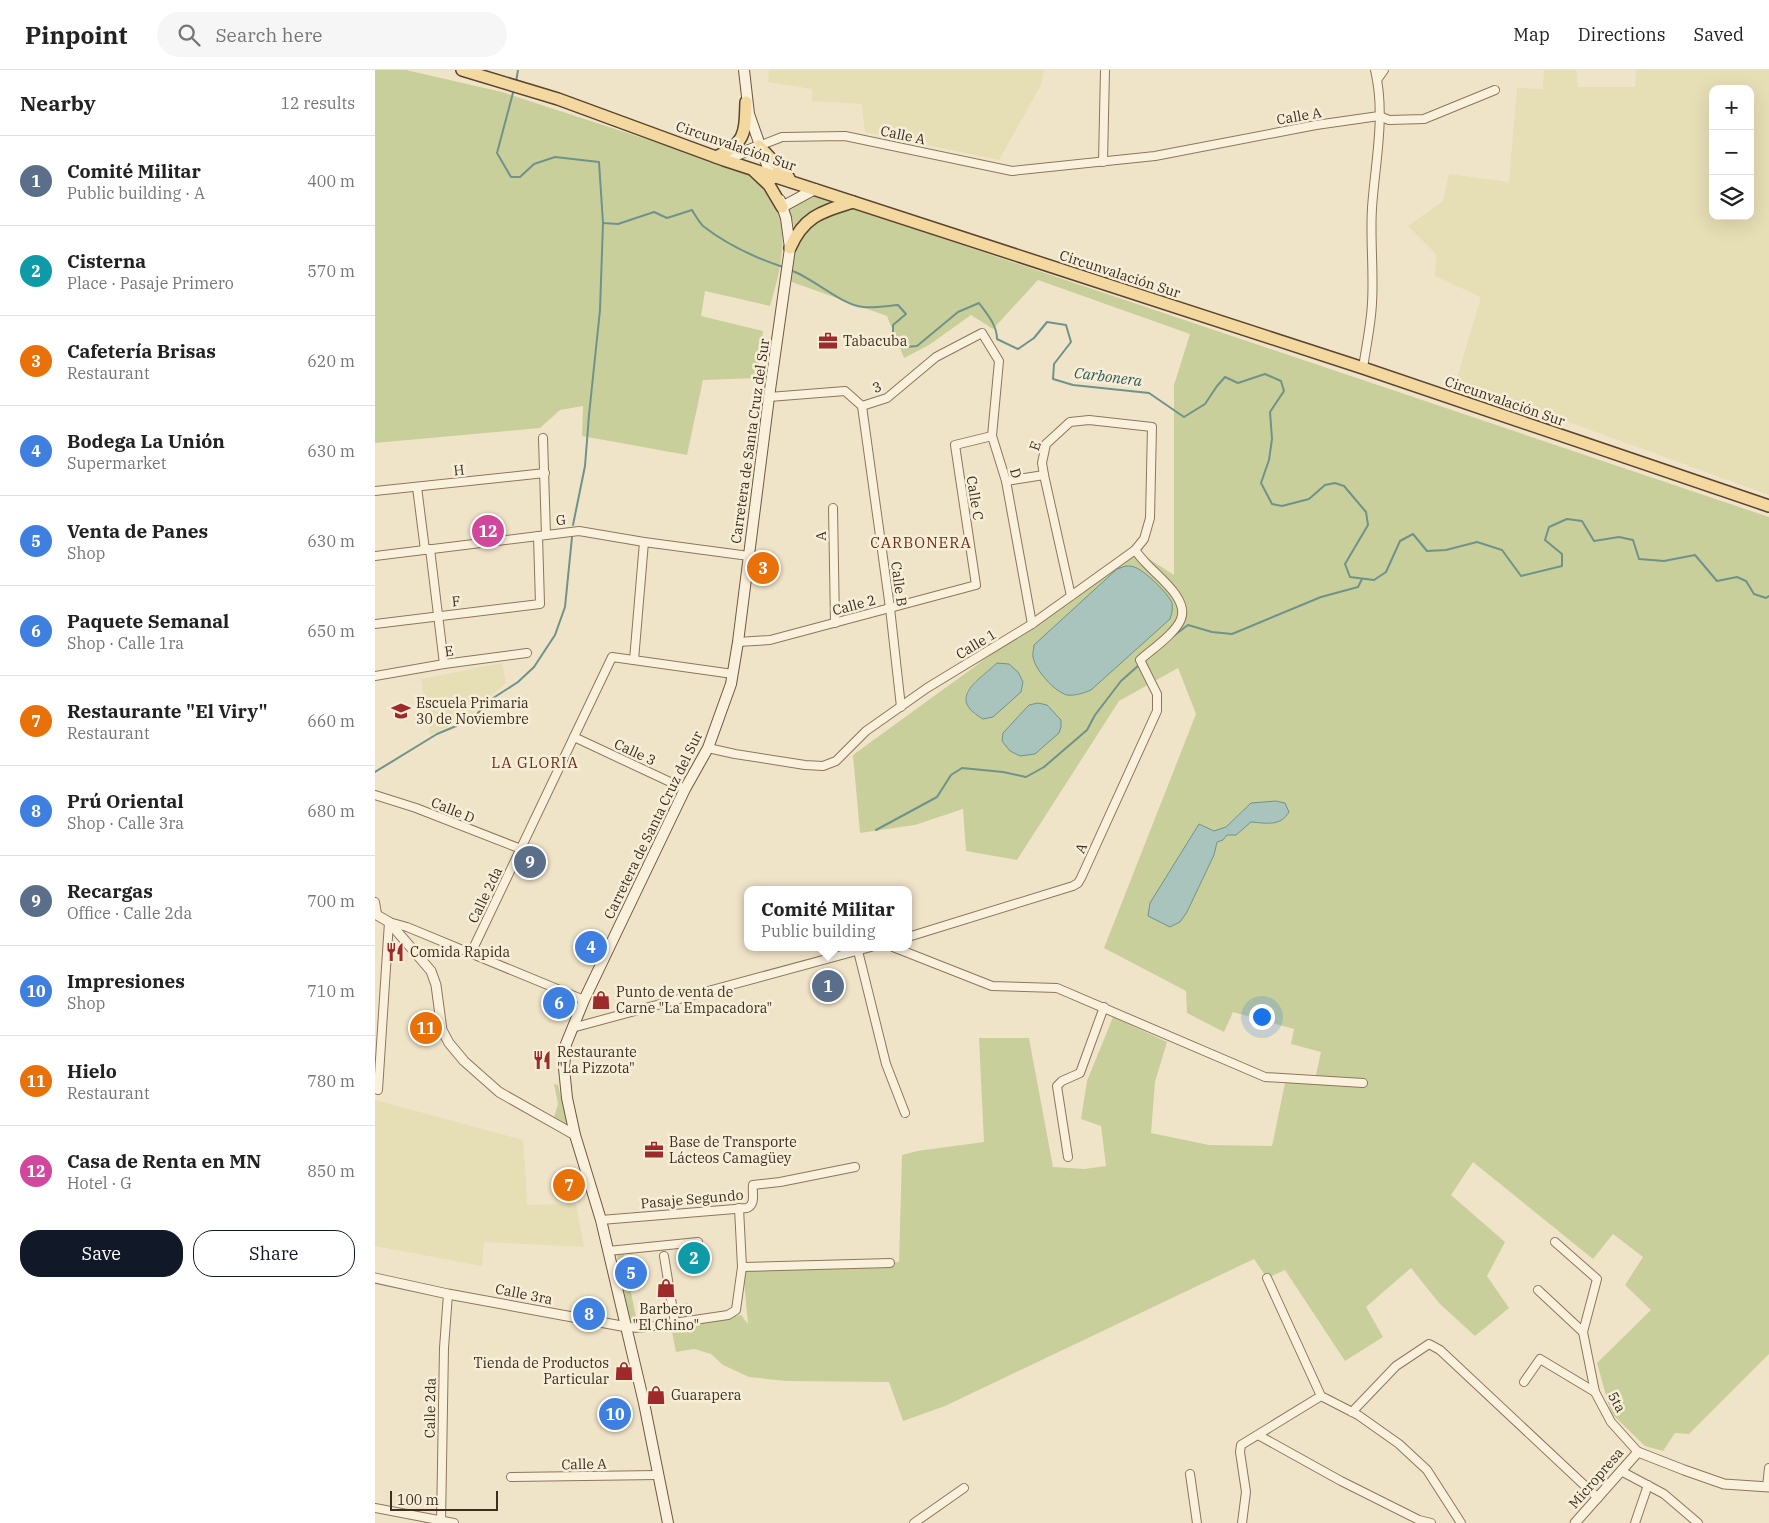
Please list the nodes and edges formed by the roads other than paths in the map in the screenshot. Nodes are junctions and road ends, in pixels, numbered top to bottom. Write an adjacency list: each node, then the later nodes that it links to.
1 (462, 70): 11 (main road, Circunvalación Sur)
2 (744, 70): 8 (main road, Carretera de Santa Cruz del Sur)
3 (1105, 70): 12 (street)
4 (1375, 70): 6 (street)
5 (1384, 70): 6 (street)
6 (1377, 80): 9 (street)
7 (1495, 90): 9 (street, Calle A)
8 (746, 102): 10 (main road, Carretera de Santa Cruz del Sur); 11 (main road)
9 (1379, 116): 12 (street, Calle A); 21 (street)
10 (759, 146): 11 (main road); 12 (street, Calle A); 14 (main road, Carretera de Santa Cruz del Sur); 15 (main road)
11 (720, 158): 13 (main road, Circunvalación Sur)
12 (1103, 162)
13 (750, 168): 14 (main road, Circunvalación Sur); 18 (main road)
14 (771, 175): 15 (main road, Circunvalación Sur); 18 (main road, Carretera de Santa Cruz del Sur)
15 (792, 181): 16 (main road, Circunvalación Sur)
16 (815, 189): 17 (main road, Circunvalación Sur); 18 (main road)
17 (853, 202): 19 (main road); 21 (main road, Circunvalación Sur)
18 (782, 207): 19 (main road, Carretera de Santa Cruz del Sur)
19 (789, 248): 22 (main road, Carretera de Santa Cruz del Sur)
20 (982, 333): 23 (street, 3); 25 (street, D)
21 (1363, 368): 32 (main road, Circunvalación Sur)
22 (769, 397): 23 (street, 3); 39 (main road, Carretera de Santa Cruz del Sur)
23 (862, 406): 42 (street, Calle B)
24 (1152, 427): 28 (street, E); 37 (street, Calle 1)
25 (992, 436): 29 (street, D); 40 (street, Calle C)
26 (543, 438): 27 (street)
27 (545, 473): 30 (street, H); 34 (street)
28 (1044, 475): 29 (street); 41 (street, E)
29 (1006, 482): 46 (street, D)
30 (417, 487): 31 (street, H); 36 (street)
31 (375, 490)
32 (1769, 506)
33 (833, 508): 44 (street, A)
34 (542, 536): 35 (street, G); 36 (street, G); 43 (street, F)
35 (645, 542): 39 (street, G); 49 (street)
36 (428, 549): 38 (street, G); 43 (street)
37 (1135, 550): 41 (street, Calle 1); 62 (street, A)
38 (375, 556)
39 (749, 556): 47 (main road, Carretera de Santa Cruz del Sur)
40 (976, 585): 42 (street, Calle 2)
41 (1071, 596): 46 (street, Calle 1)
42 (890, 608): 44 (street, Calle 2); 53 (street, Calle B)
43 (439, 616): 45 (street, F); 50 (street)
44 (835, 623): 47 (street, Calle 2)
45 (375, 624)
46 (1032, 624): 53 (street, Calle 1)
47 (738, 642): 51 (main road, Carretera de Santa Cruz del Sur)
48 (527, 653): 50 (street, E)
49 (633, 660): 51 (street); 54 (street, Calle 2da)
50 (444, 664): 52 (street, E)
51 (733, 674): 55 (main road, Carretera de Santa Cruz del Sur)
52 (375, 676)
53 (901, 707): 55 (street, Calle 1)
54 (574, 737): 56 (street, Calle 3); 58 (street, Calle 2da)
55 (708, 748): 56 (main road, Carretera de Santa Cruz del Sur)
56 (685, 789): 66 (main road, Carretera de Santa Cruz del Sur)
57 (375, 795): 58 (street, Calle D)
58 (521, 849): 65 (street, Calle 2da)
59 (375, 902): 60 (street)
60 (376, 914): 61 (street)
61 (389, 922): 65 (street); 70 (street); 72 (street)
62 (912, 936)
63 (858, 951): 68 (street); 71 (street)
64 (903, 951): 67 (street)
65 (471, 953): 66 (street)
66 (584, 1000): 68 (main road, Carretera de Santa Cruz del Sur)
67 (1105, 1007): 69 (street); 73 (street)
68 (572, 1028): 72 (main road, Carretera de Santa Cruz del Sur)
69 (1363, 1084)
70 (378, 1090)
71 (905, 1113)
72 (575, 1135): 76 (main road, Carretera de Santa Cruz del Sur)
73 (1068, 1157)
74 (855, 1167): 75 (street, Pasaje Segundo)
75 (739, 1208): 76 (street, Pasaje Segundo); 82 (street)
76 (601, 1220): 79 (main road, Carretera de Santa Cruz del Sur)
77 (698, 1242): 79 (street)
78 (1555, 1242): 89 (street, 5ta)
79 (608, 1251): 88 (main road, Carretera de Santa Cruz del Sur)
80 (664, 1256): 87 (street)
81 (890, 1263): 82 (street)
82 (742, 1267): 87 (street, Calle 3ra)
83 (375, 1278): 86 (street, Calle 3ra)
84 (1267, 1278): 92 (street)
85 (1538, 1290): 89 (street)
86 (448, 1294): 88 (street, Calle 3ra); 107 (street, Calle 2da)
87 (675, 1323): 88 (street, Calle 3ra)
88 (627, 1327): 99 (main road, Carretera de Santa Cruz del Sur)
89 (1583, 1332): 91 (street, 5ta)
90 (1524, 1382): 91 (street)
91 (1595, 1392): 95 (street, 5ta)
92 (1321, 1396): 93 (street); 94 (street)
93 (1352, 1412): 104 (street); 114 (street)
94 (1258, 1434): 112 (street); 113 (street)
95 (1638, 1452): 97 (street, Micropresa); 102 (street, 5ta)
96 (1769, 1468): 102 (street)
97 (1621, 1471): 101 (street); 104 (street, Micropresa)
98 (1190, 1474): 111 (street)
99 (659, 1475): 100 (street, Calle A); 109 (main road, Carretera de Santa Cruz del Sur)
100 (511, 1477)
101 (1648, 1485): 106 (street); 116 (street)
102 (1768, 1487)
103 (964, 1488): 110 (street)
104 (1598, 1498): 115 (street, Micropresa)
105 (375, 1508): 107 (street)
106 (1690, 1519): 117 (street)
107 (441, 1522): 108 (street)
108 (454, 1523)
109 (668, 1523)
110 (915, 1523)
111 (1197, 1523)
112 (1242, 1523)
113 (1431, 1523)
114 (1461, 1523)
115 (1575, 1523)
116 (1635, 1523)
117 (1698, 1523)

